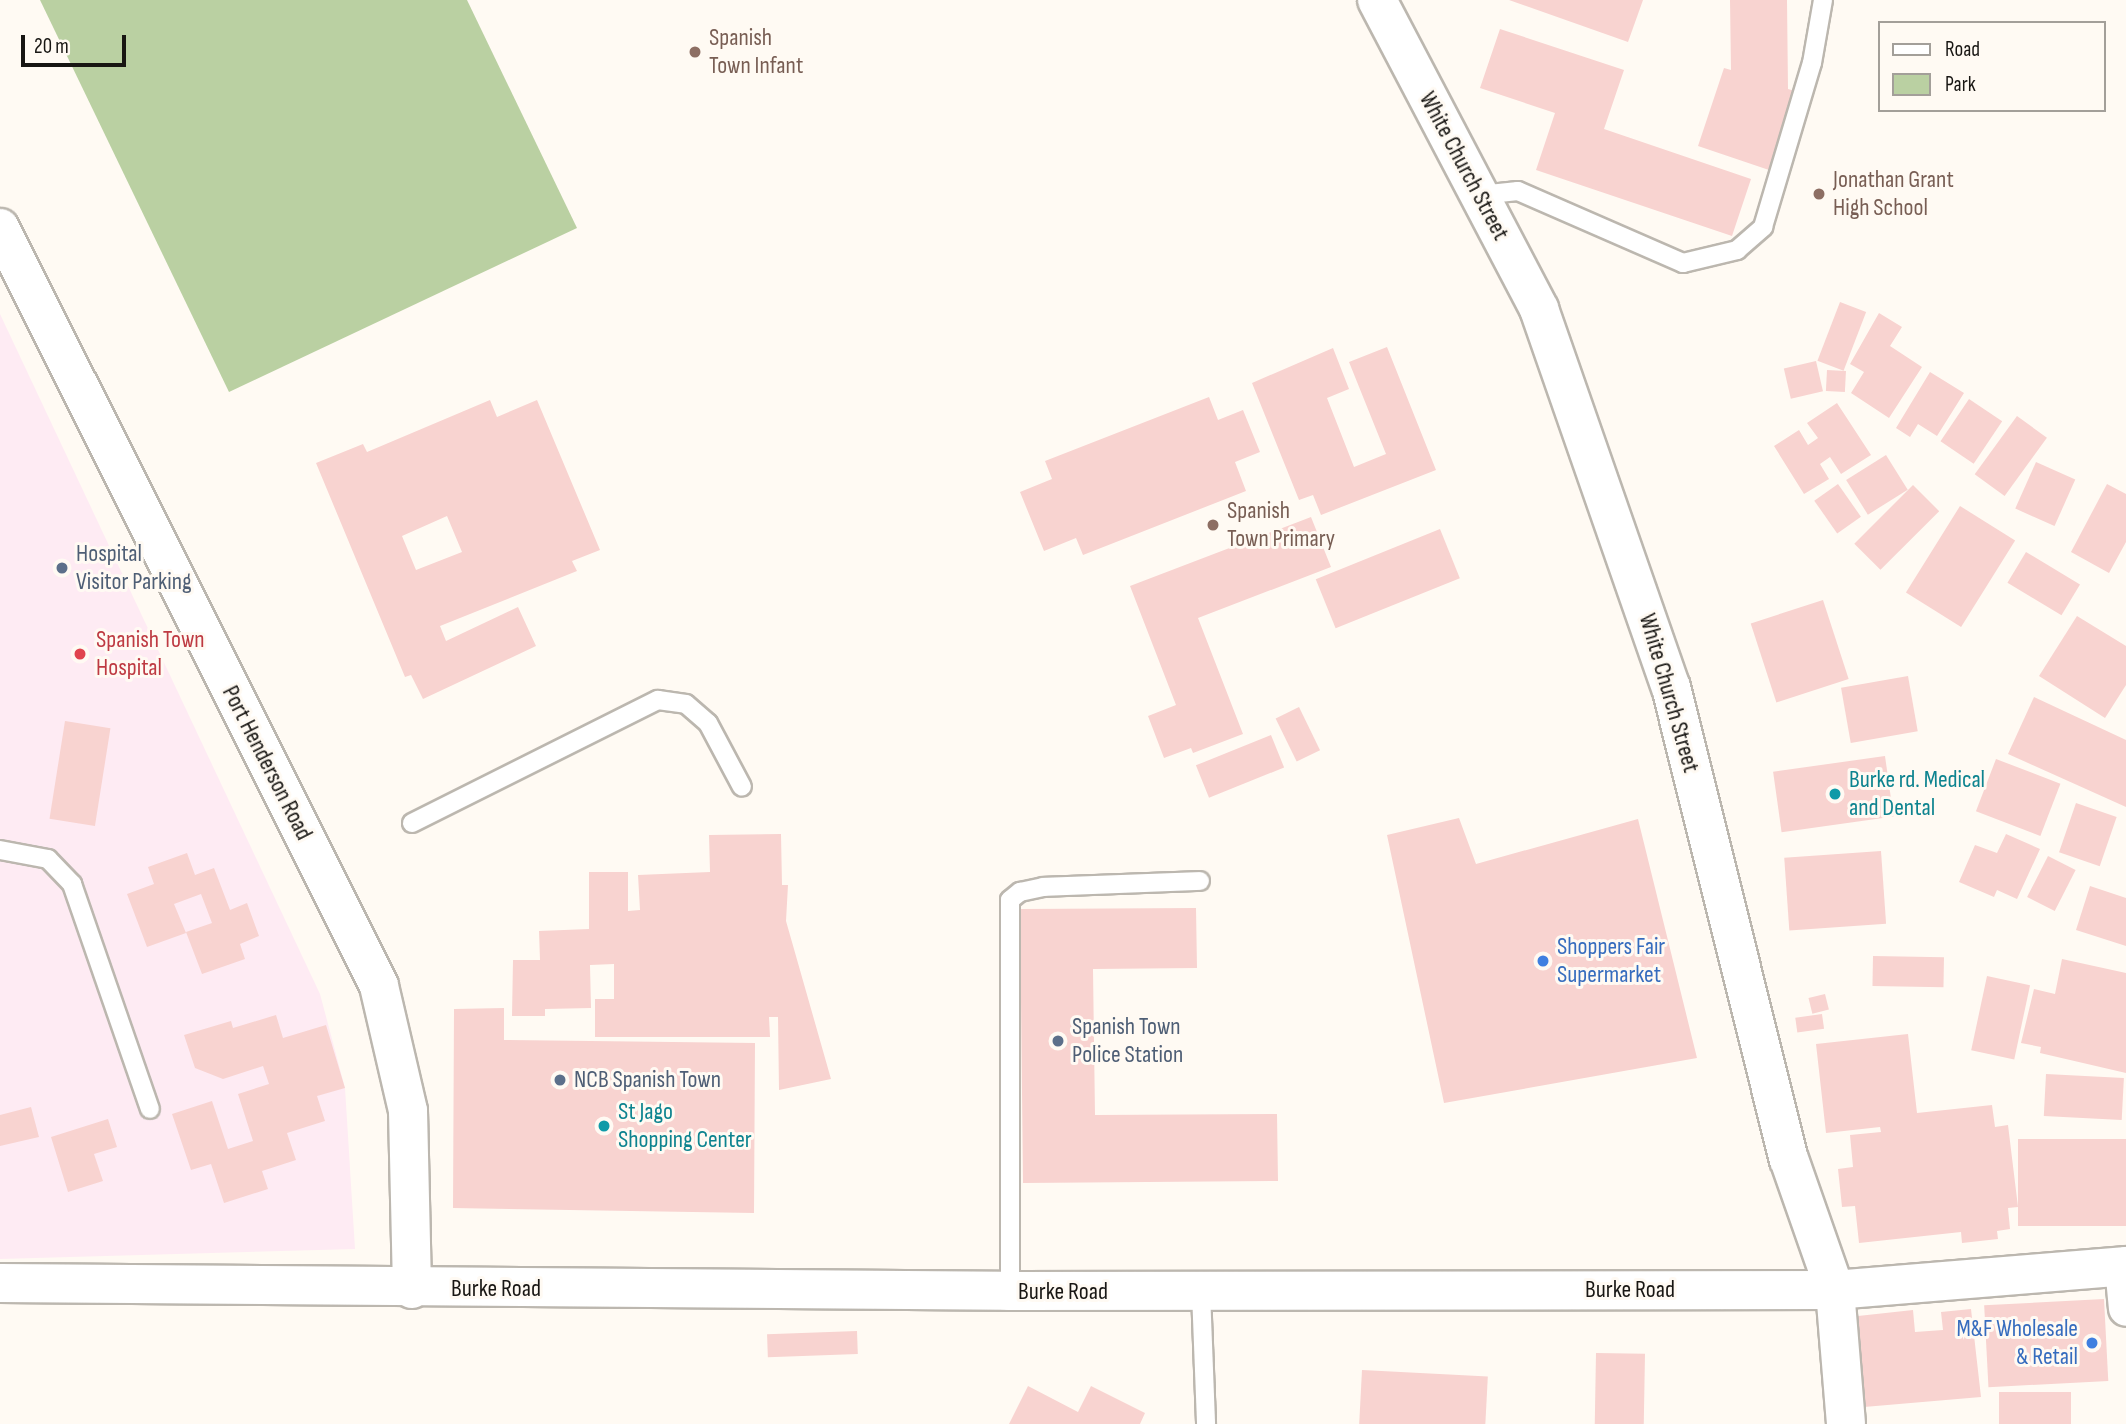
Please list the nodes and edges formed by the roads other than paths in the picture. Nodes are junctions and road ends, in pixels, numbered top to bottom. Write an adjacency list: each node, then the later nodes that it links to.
1 (1377, 0): 3 (street, White Church Street)
2 (1823, 0): 3 (lane)
3 (1480, 195): 13 (street, White Church Street)
4 (0, 228): 12 (street, Port Henderson Road)
5 (742, 787): 6 (lane)
6 (412, 824)
7 (0, 850): 9 (lane)
8 (1200, 881): 14 (lane)
9 (150, 1109)
10 (2125, 1265): 13 (street, Burke Road); 16 (street)
11 (0, 1283): 12 (street, Burke Road)
12 (412, 1289): 14 (street, Burke Road)
13 (1835, 1290): 15 (street, Burke Road); 18 (street, White Church Street)
14 (1010, 1292): 15 (street, Burke Road)
15 (1201, 1292): 17 (lane)
16 (2126, 1308)
17 (1206, 1424)
18 (1846, 1424)

